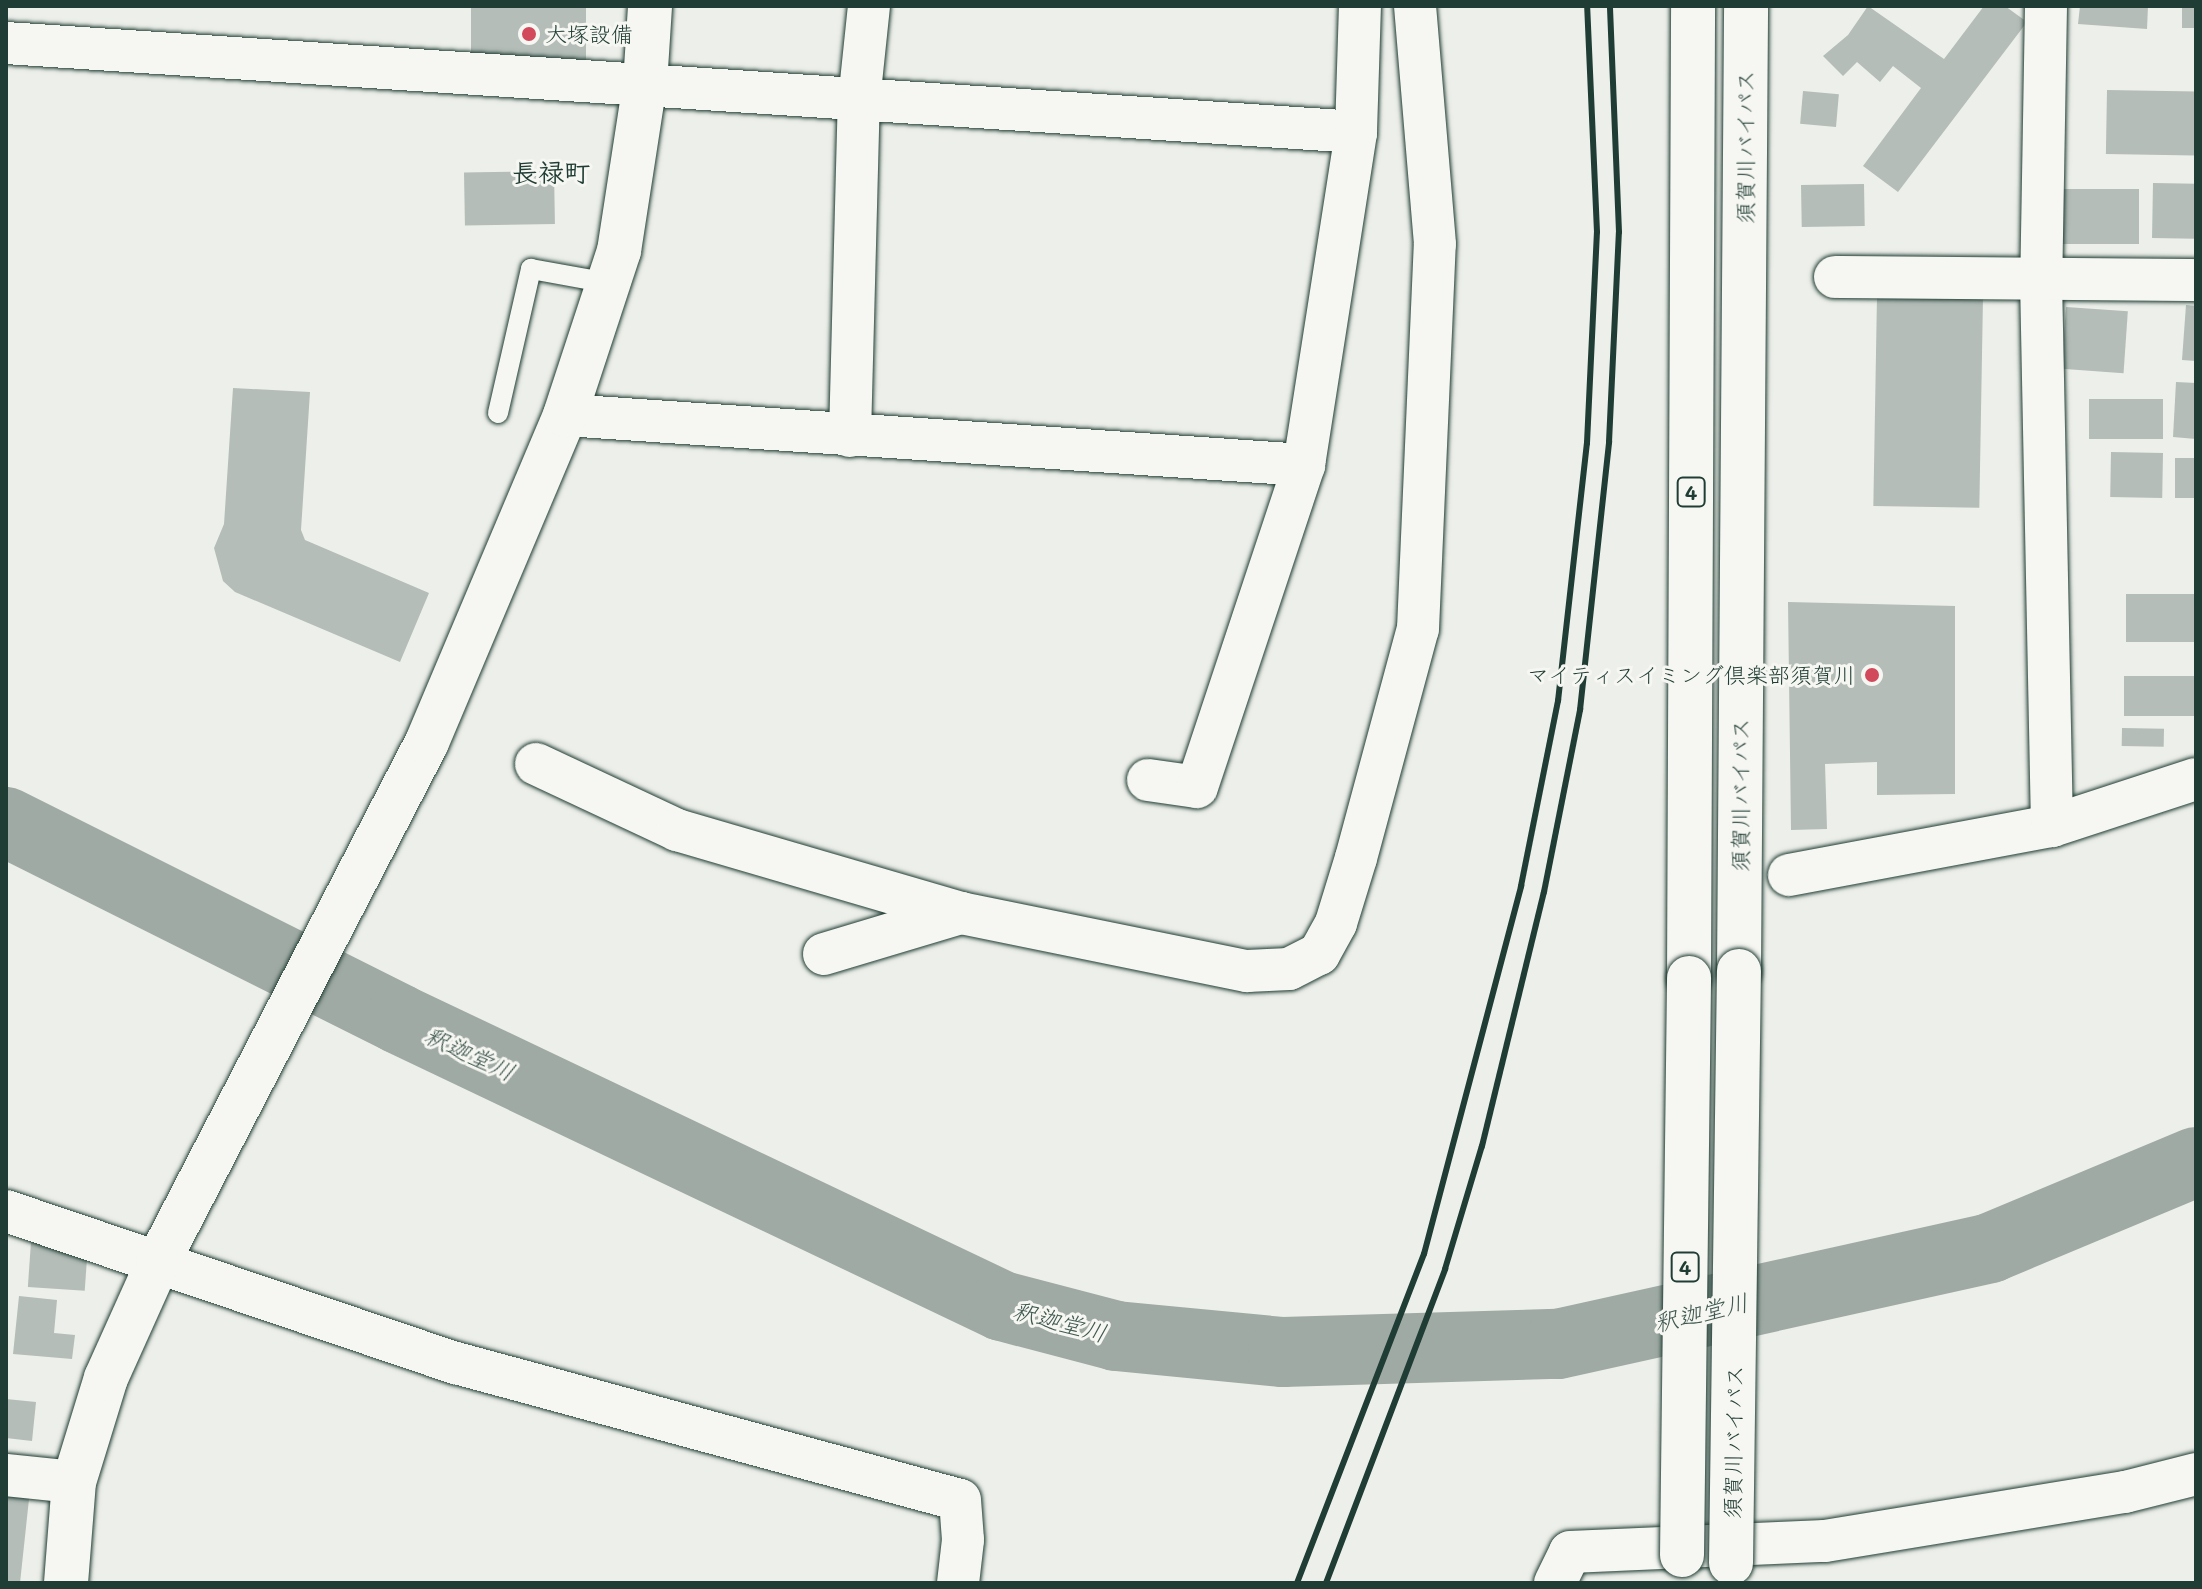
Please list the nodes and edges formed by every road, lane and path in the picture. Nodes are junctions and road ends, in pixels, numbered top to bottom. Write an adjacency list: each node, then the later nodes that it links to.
1 (650, 6): 9 (main road)
2 (869, 6): 10 (street)
3 (1360, 6): 11 (street)
4 (1415, 6): 25 (street)
5 (1693, 6): 32 (main road, 4, bridge)
6 (1746, 6): 33 (main road, 須賀川バイパス, bridge)
7 (2046, 6): 13 (street)
8 (6, 43): 9 (street)
9 (645, 84): 10 (street); 15 (main road)
10 (859, 101): 11 (street); 18 (street)
11 (1356, 132): 19 (street)
12 (1835, 277): 13 (street)
13 (2041, 279): 14 (street); 23 (street)
14 (2196, 280)
15 (608, 283): 16 (lane); 17 (main road)
16 (498, 413)
17 (565, 415): 18 (street); 28 (main road)
18 (850, 436): 19 (street)
19 (1304, 465): 22 (street)
20 (536, 764): 25 (street)
21 (2196, 779): 23 (street)
22 (1148, 780)
23 (2052, 826): 24 (street)
24 (1789, 875)
25 (961, 913): 26 (street)
26 (824, 954)
27 (6, 1211): 28 (street)
28 (159, 1260): 31 (main road); 35 (street)
29 (2196, 1474): 36 (street)
30 (6, 1475): 31 (street)
31 (74, 1482): 34 (main road)
32 (1682, 1569)
33 (1731, 1573)
34 (66, 1583)
35 (958, 1583)
36 (1555, 1583)

